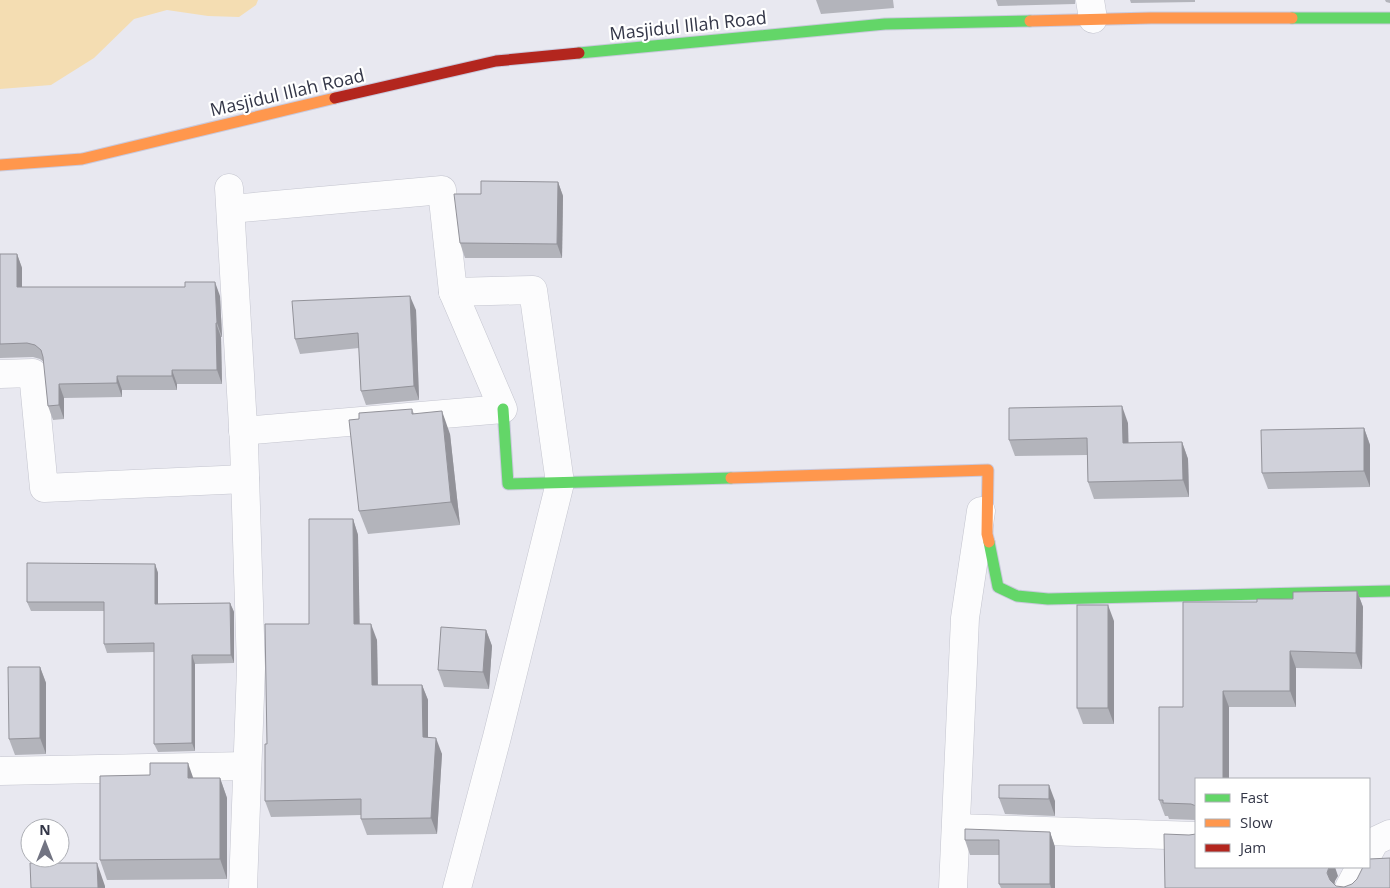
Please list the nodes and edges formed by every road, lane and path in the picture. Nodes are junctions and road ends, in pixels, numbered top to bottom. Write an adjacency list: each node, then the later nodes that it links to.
1 (1091, 10): 2 (street, Masjidul Illah Road); 3 (street, Masjidul Illah Road)
2 (1390, 18)
3 (0, 165)
4 (453, 292): 6 (street); 7 (street); 10 (street)
5 (0, 374): 9 (street)
6 (502, 409): 7 (street); 10 (street)
7 (243, 431): 9 (street)
8 (988, 470): 10 (street); 11 (street); 14 (street)
9 (245, 480): 12 (street)
10 (560, 483): 18 (street)
11 (1390, 591)
12 (247, 766): 13 (street); 17 (street)
13 (0, 772)
14 (956, 828): 15 (street); 19 (street)
15 (1195, 836)
16 (1359, 868): 20 (street)
17 (242, 888)
18 (457, 888)
19 (953, 888)
20 (1349, 888)

